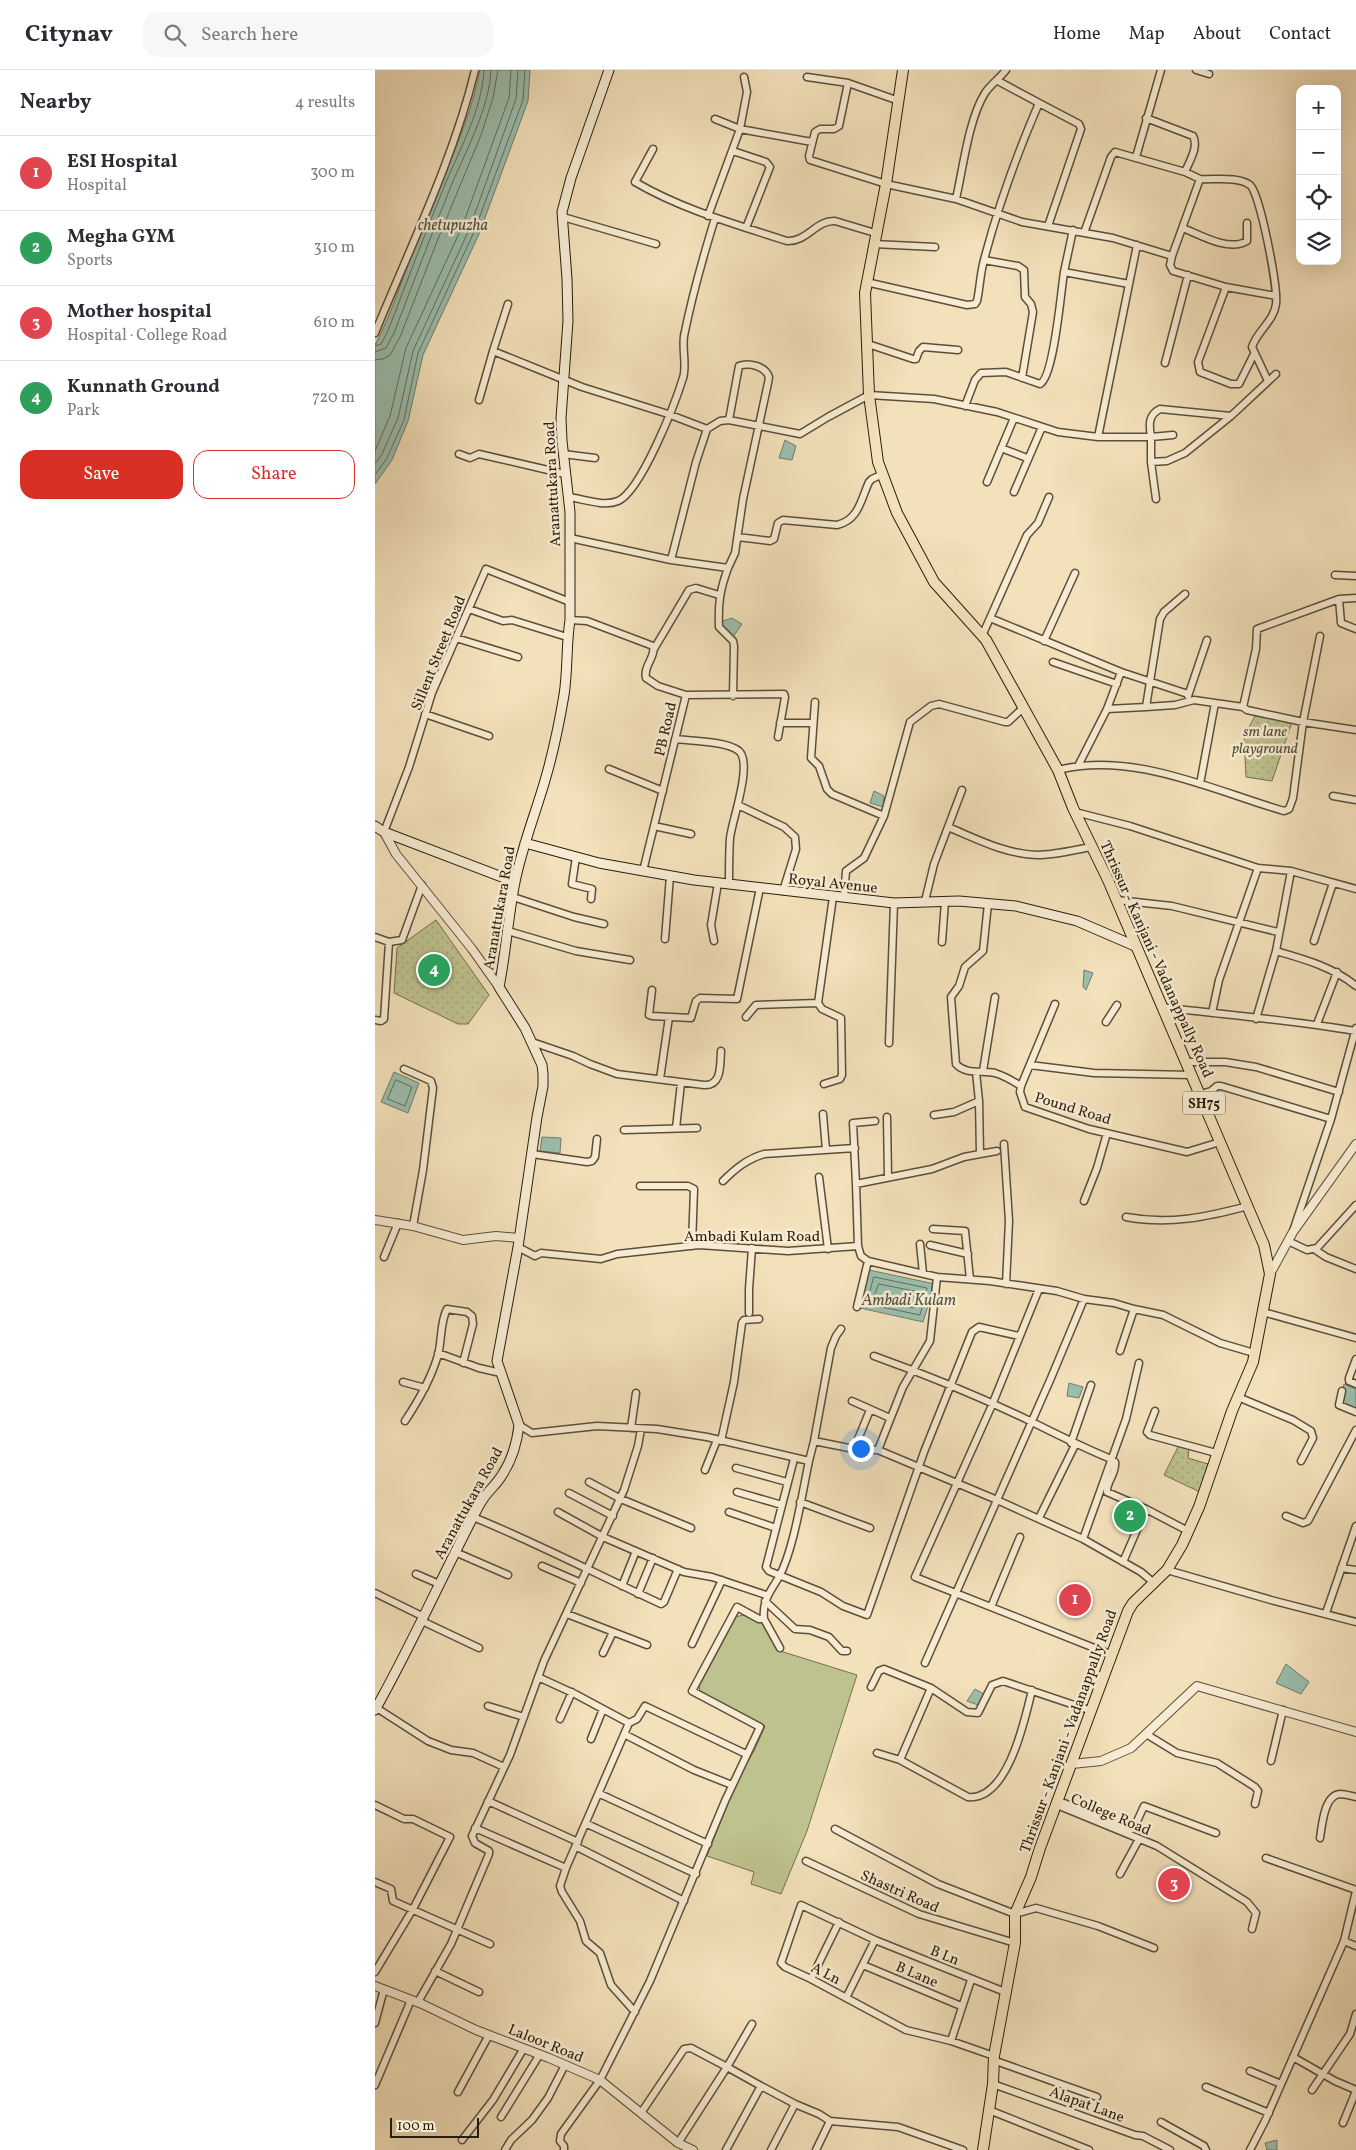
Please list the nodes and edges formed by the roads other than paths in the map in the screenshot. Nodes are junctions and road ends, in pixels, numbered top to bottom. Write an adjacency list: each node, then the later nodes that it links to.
1 (475, 70): 48 (street)
2 (609, 70): 26 (main road, Aranattukara Road)
3 (903, 70): 12 (main road, Thrissur - Kanjani - Vadanappally Road / SH75)
4 (1161, 70): 14 (street)
5 (1196, 70): 7 (street)
6 (1004, 71): 10 (street)
7 (1209, 74)
8 (744, 77): 16 (street)
9 (807, 77): 11 (street)
10 (998, 81): 13 (street); 24 (street)
11 (848, 83): 12 (street); 17 (street)
12 (899, 101): 23 (main road, Thrissur - Kanjani - Vadanappally Road / SH75)
13 (1039, 103): 25 (street); 29 (street)
14 (1146, 118): 20 (street); 21 (street)
15 (715, 119): 16 (street)
16 (739, 129): 17 (street); 19 (street)
17 (812, 142): 23 (street)
18 (653, 149): 27 (street)
19 (733, 151): 27 (street); 30 (street)
20 (1136, 157): 21 (street); 34 (street)
21 (1185, 172): 22 (street)
22 (1201, 179): 31 (street); 46 (street)
23 (886, 184): 24 (street); 33 (main road, Thrissur - Kanjani - Vadanappally Road / SH75)
24 (956, 198): 25 (street)
25 (996, 215): 29 (street); 40 (street)
26 (563, 217): 35 (street); 55 (main road, Aranattukara Road)
27 (712, 217): 30 (street); 61 (street)
28 (1247, 224): 31 (street)
29 (1048, 226): 32 (street)
30 (746, 228): 33 (street)
31 (1183, 228): 39 (street)
32 (1073, 230): 34 (street); 41 (street)
33 (875, 233): 36 (main road, Thrissur - Kanjani - Vadanappally Road / SH75)
34 (1084, 233): 37 (street)
35 (656, 244)
36 (874, 244): 38 (street); 43 (main road, Thrissur - Kanjani - Vadanappally Road / SH75)
37 (1137, 245): 39 (street); 44 (street)
38 (935, 247)
39 (1172, 256): 42 (street)
40 (984, 260): 43 (street); 56 (street)
41 (1065, 272): 44 (street); 56 (street)
42 (1187, 275): 45 (street); 53 (street)
43 (866, 282): 49 (main road, Thrissur - Kanjani - Vadanappally Road / SH75)
44 (1129, 284): 70 (street)
45 (1226, 286): 46 (street); 52 (street)
46 (1276, 296): 52 (street)
47 (508, 304): 51 (street)
48 (375, 333)
49 (868, 344): 50 (street); 58 (main road, Thrissur - Kanjani - Vadanappally Road / SH75)
50 (957, 350)
51 (493, 351): 55 (street); 59 (street)
52 (1254, 354): 57 (street)
53 (1165, 363)
54 (1276, 374): 57 (street)
55 (564, 378): 61 (street); 73 (main road, Aranattukara Road)
56 (1022, 378): 60 (street)
57 (1268, 381): 62 (street)
58 (869, 395): 60 (street); 65 (street); 78 (main road, Thrissur - Kanjani - Vadanappally Road / SH75)
59 (479, 400)
60 (965, 406): 63 (street)
61 (669, 414): 67 (street); 81 (street)
62 (1231, 416): 69 (street); 76 (street)
63 (1014, 418): 66 (street); 71 (street)
64 (729, 420): 65 (street); 65 (street); 67 (street)
65 (759, 427): 84 (street)
66 (1042, 427): 70 (street); 75 (street)
67 (707, 430): 86 (street)
68 (1173, 435): 69 (street)
69 (1151, 436): 70 (street); 76 (street)
70 (1098, 437)
71 (1001, 448): 75 (street); 79 (street)
72 (459, 454): 77 (street)
73 (563, 454): 74 (street); 77 (main road, Aranattukara Road)
74 (595, 458)
75 (1027, 458): 80 (street)
76 (1151, 462): 83 (street)
77 (565, 474): 81 (main road, Aranattukara Road)
78 (883, 474): 84 (street); 100 (main road, Thrissur - Kanjani - Vadanappally Road / SH75)
79 (987, 482)
80 (1015, 492)
81 (569, 496): 85 (main road, Aranattukara Road)
82 (1049, 497): 97 (street)
83 (1156, 499)
84 (738, 537): 87 (street)
85 (570, 538): 86 (street); 95 (main road, Aranattukara Road)
86 (671, 560): 87 (street)
87 (728, 568): 92 (street)
88 (1075, 573): 105 (street)
89 (1335, 575): 90 (street)
90 (1356, 576)
91 (1185, 594): 110 (street)
92 (719, 595): 106 (street); 114 (street)
93 (1356, 598): 94 (street)
94 (1339, 599): 99 (street); 119 (street)
95 (570, 602): 96 (street, Sillent Street Road); 98 (main road, Aranattukara Road)
96 (469, 609): 102 (street); 103 (street, Sillent Street Road)
97 (990, 618): 100 (street); 105 (street)
98 (570, 620): 102 (main road, Aranattukara Road); 106 (street)
99 (1356, 629)
100 (982, 636): 120 (main road, Thrissur - Kanjani - Vadanappally Road / SH75)
101 (1320, 636): 123 (street)
102 (567, 637): 146 (main road, Aranattukara Road)
103 (456, 638): 107 (street); 122 (street, Sillent Street Road)
104 (1207, 640): 112 (street)
105 (1044, 641): 109 (street)
106 (654, 649): 113 (street, PB Road)
107 (518, 657)
108 (1053, 662): 111 (street)
109 (1121, 672): 110 (street); 111 (street)
110 (1149, 682): 112 (street); 118 (street)
111 (1117, 684): 121 (street)
112 (1188, 694): 116 (street)
113 (685, 695): 114 (street); 129 (street, PB Road)
114 (733, 696): 124 (street)
115 (815, 702): 125 (street)
116 (1186, 702): 117 (street); 118 (street)
117 (1215, 703): 119 (street); 133 (street)
118 (1146, 707): 121 (street)
119 (1243, 707): 123 (street)
120 (1023, 708): 132 (main road, Thrissur - Kanjani - Vadanappally Road / SH75); 140 (street)
121 (1107, 709): 130 (street)
122 (425, 714): 127 (street); 144 (street, Sillent Street Road)
123 (1303, 722): 126 (street); 133 (street)
124 (780, 723): 125 (street); 128 (street)
125 (813, 723): 140 (street)
126 (1356, 730)
127 (489, 736)
128 (778, 737)
129 (675, 739): 135 (street, PB Road); 138 (street)
130 (1079, 764): 132 (street); 133 (street)
131 (609, 769): 135 (street)
132 (1058, 770): 139 (main road, Thrissur - Kanjani - Vadanappally Road / SH75)
133 (1200, 784)
134 (962, 790): 143 (street)
135 (663, 791): 142 (street, PB Road)
136 (1333, 796): 137 (street)
137 (1356, 800)
138 (738, 805): 156 (street); 160 (street)
139 (1075, 812): 147 (main road, Thrissur - Kanjani - Vadanappally Road / SH75); 149 (street)
140 (884, 816): 163 (street)
141 (375, 826): 144 (main road)
142 (654, 826): 145 (street); 150 (street, PB Road)
143 (948, 828): 147 (street); 166 (street)
144 (385, 832): 153 (main road); 157 (street)
145 (691, 834)
146 (525, 843): 148 (main road, Royal Avenue); 153 (main road, Aranattukara Road)
147 (1091, 847): 165 (main road, Thrissur - Kanjani - Vadanappally Road / SH75)
148 (576, 857): 150 (main road, Royal Avenue); 164 (street)
149 (1258, 868): 151 (street); 170 (street)
150 (643, 871): 152 (main road, Royal Avenue)
151 (1291, 871): 155 (street); 173 (street)
152 (670, 876): 154 (main road, Royal Avenue); 175 (street)
153 (515, 882): 161 (main road, Aranattukara Road)
154 (718, 883): 156 (main road, Royal Avenue); 176 (street)
155 (1333, 883): 159 (street); 177 (street)
156 (729, 884): 158 (main road, Royal Avenue)
157 (423, 885): 178 (street); 185 (street)
158 (760, 888): 160 (main road, Royal Avenue); 193 (street)
159 (1356, 889)
160 (783, 891): 162 (main road, Royal Avenue)
161 (513, 897): 171 (street); 172 (main road, Aranattukara Road)
162 (833, 897): 163 (main road, Royal Avenue); 188 (street)
163 (845, 898): 168 (main road, Royal Avenue)
164 (591, 899)
165 (1117, 900): 170 (street); 180 (main road, Thrissur - Kanjani - Vadanappally Road / SH75)
166 (925, 901): 167 (main road, Royal Avenue); 168 (main road, Royal Avenue)
167 (945, 901): 169 (main road, Royal Avenue); 179 (street)
168 (894, 903): 201 (street)
169 (988, 904): 180 (main road, Royal Avenue); 207 (street)
170 (1239, 922): 173 (street); 192 (street)
171 (604, 924)
172 (508, 931): 182 (street); 185 (main road, Aranattukara Road)
173 (1278, 932): 181 (street)
174 (375, 937): 178 (street)
175 (665, 939)
176 (715, 941)
177 (1314, 941)
178 (389, 942): 196 (street)
179 (942, 942)
180 (1135, 946): 191 (main road, Thrissur - Kanjani - Vadanappally Road / SH75)
181 (1275, 951): 183 (street); 195 (street)
182 (630, 960)
183 (1337, 972): 184 (street); 198 (street)
184 (1356, 986)
185 (499, 987): 200 (main road, Aranattukara Road)
186 (652, 990): 193 (street)
187 (995, 997): 206 (street)
188 (819, 1003): 194 (street); 211 (street)
189 (1055, 1004): 204 (street, Pound Road)
190 (1117, 1005): 197 (street)
191 (1161, 1007): 192 (street); 203 (main road, Thrissur - Kanjani - Vadanappally Road / SH75)
192 (1212, 1013): 195 (street)
193 (669, 1017): 209 (street)
194 (746, 1017)
195 (1256, 1019): 198 (street)
196 (375, 1020)
197 (1105, 1022)
198 (1317, 1024): 199 (street)
199 (1356, 1030): 213 (street)
200 (532, 1042): 209 (street); 232 (main road, Aranattukara Road)
201 (889, 1043)
202 (721, 1051): 210 (street)
203 (1187, 1062): 208 (main road, Thrissur - Kanjani - Vadanappally Road / SH75); 213 (street)
204 (1030, 1065): 208 (street); 212 (street, Pound Road)
205 (404, 1069): 245 (street)
206 (983, 1071): 207 (street); 212 (street)
207 (975, 1072): 215 (street)
208 (1192, 1075): 214 (main road, Thrissur - Kanjani - Vadanappally Road / SH75)
209 (660, 1079): 210 (street)
210 (681, 1083): 221 (street)
211 (824, 1084)
212 (1021, 1086): 224 (street, Pound Road)
213 (1339, 1092): 219 (street)
214 (1201, 1094): 219 (street); 226 (main road, Thrissur - Kanjani - Vadanappally Road / SH75)
215 (979, 1101): 217 (street); 233 (street)
216 (823, 1114): 230 (street)
217 (934, 1115)
218 (887, 1117): 235 (street)
219 (1331, 1119): 247 (street)
220 (875, 1121): 229 (street)
221 (676, 1128): 222 (street); 223 (street)
222 (697, 1128)
223 (624, 1130)
224 (1107, 1133): 226 (street, Pound Road); 239 (street)
225 (597, 1139): 232 (street)
226 (1220, 1142): 241 (main road, Thrissur - Kanjani - Vadanappally Road / SH75)
227 (1004, 1144): 265 (street)
228 (1356, 1144): 247 (street)
229 (855, 1148): 230 (street); 237 (street)
230 (827, 1150): 236 (street)
231 (997, 1151): 233 (street)
232 (532, 1154): 249 (main road, Aranattukara Road)
233 (980, 1154): 235 (street)
234 (819, 1178): 255 (street)
235 (888, 1178): 237 (street)
236 (723, 1181)
237 (856, 1184): 253 (street)
238 (640, 1186): 252 (street)
239 (1085, 1201)
240 (1356, 1205): 256 (street)
241 (1248, 1206): 242 (street); 262 (main road, Thrissur - Kanjani - Vadanappally Road / SH75)
242 (1127, 1217)
243 (375, 1220): 244 (street)
244 (398, 1223): 245 (street); 258 (street)
245 (413, 1226): 249 (street)
246 (933, 1229): 257 (street)
247 (1293, 1232): 248 (street)
248 (1288, 1241): 256 (street); 262 (street)
249 (519, 1242): 252 (street, Ambadi Kulam Road); 284 (main road, Aranattukara Road)
250 (920, 1244): 261 (street)
251 (930, 1245): 257 (street)
252 (692, 1246): 254 (street, Ambadi Kulam Road)
253 (858, 1246): 255 (street, Ambadi Kulam Road); 259 (street)
254 (752, 1248): 255 (street, Ambadi Kulam Road); 271 (street)
255 (828, 1249)
256 (1314, 1249): 260 (street)
257 (968, 1254): 264 (street)
258 (384, 1257)
259 (868, 1261): 261 (street); 268 (street)
260 (1356, 1270)
261 (923, 1273): 263 (street)
262 (1270, 1274): 270 (main road, Thrissur - Kanjani - Vadanappally Road / SH75)
263 (937, 1277): 264 (street); 283 (street)
264 (970, 1279): 265 (street)
265 (1006, 1284): 266 (street)
266 (1039, 1289): 267 (street); 274 (street)
267 (1084, 1299): 269 (street); 300 (street)
268 (857, 1307)
269 (1134, 1309): 276 (street); 278 (street)
270 (1263, 1312): 275 (street); 278 (main road, Thrissur - Kanjani - Vadanappally Road / SH75)
271 (749, 1313)
272 (759, 1320): 305 (street)
273 (841, 1329): 306 (street)
274 (1019, 1336): 288 (street); 294 (street)
275 (1356, 1338)
276 (1120, 1351)
277 (438, 1353): 281 (street); 281 (street); 289 (street)
278 (1255, 1353): 292 (main road, Thrissur - Kanjani - Vadanappally Road / SH75)
279 (874, 1356): 283 (street)
280 (1356, 1358): 286 (street)
281 (463, 1363): 284 (street)
282 (1139, 1363): 312 (street)
283 (913, 1370): 288 (street); 298 (street)
284 (501, 1373): 301 (main road, Aranattukara Road)
285 (403, 1382): 289 (street)
286 (1356, 1384)
287 (1091, 1385): 307 (street)
288 (950, 1386): 294 (street); 316 (street)
289 (425, 1388): 299 (street)
290 (1342, 1391): 297 (street)
291 (636, 1392): 302 (street)
292 (1238, 1397): 310 (main road, Thrissur - Kanjani - Vadanappally Road / SH75); 314 (street)
293 (852, 1401): 295 (street)
294 (993, 1405): 300 (street); 320 (street)
295 (870, 1410): 298 (street); 308 (street)
296 (1155, 1411): 310 (street)
297 (1356, 1412)
298 (890, 1418): 309 (street)
299 (405, 1420)
300 (1032, 1422): 307 (street); 324 (street)
301 (519, 1425): 302 (street); 332 (main road, Aranattukara Road)
302 (631, 1428): 303 (street)
303 (641, 1429): 305 (street); 323 (street)
304 (1356, 1430): 331 (street)
305 (719, 1440): 311 (street); 317 (street)
306 (814, 1441): 308 (street); 313 (street)
307 (1073, 1444): 312 (street); 333 (street)
308 (854, 1450): 309 (street)
309 (878, 1450): 316 (street)
310 (1216, 1453): 338 (main road, Thrissur - Kanjani - Vadanappally Road / SH75)
311 (794, 1459): 313 (street); 319 (street)
312 (1111, 1459): 327 (street); 341 (street)
313 (809, 1461): 325 (street)
314 (1301, 1461)
315 (737, 1468): 319 (street)
316 (918, 1468): 320 (street); 354 (street)
317 (705, 1470)
318 (589, 1482): 323 (street)
319 (787, 1482): 326 (street)
320 (956, 1483): 324 (street); 361 (street)
321 (737, 1492): 326 (street)
322 (569, 1493): 330 (street)
323 (621, 1499): 330 (street); 334 (street)
324 (997, 1500): 333 (street); 361 (street)
325 (800, 1502): 336 (street); 354 (street)
326 (782, 1506): 335 (street)
327 (1146, 1509): 338 (street); 345 (street)
328 (558, 1512): 339 (street)
329 (729, 1512): 335 (street)
330 (613, 1516): 339 (street)
331 (1286, 1516)
332 (473, 1517): 343 (main road, Aranattukara Road); 348 (street)
333 (1039, 1518): 341 (street)
334 (691, 1528)
335 (776, 1528): 354 (street)
336 (870, 1528)
337 (1355, 1530): 347 (street)
338 (1188, 1531): 350 (main road, Thrissur - Kanjani - Vadanappally Road / SH75)
339 (603, 1537): 342 (street); 348 (street)
340 (1020, 1537): 364 (street)
341 (1083, 1539): 345 (street)
342 (636, 1551): 344 (street); 359 (street)
343 (455, 1552): 353 (street); 358 (main road, Aranattukara Road)
344 (653, 1558): 349 (street); 362 (street)
345 (1123, 1562): 356 (street)
346 (542, 1566): 357 (street)
347 (1341, 1568): 351 (street); 365 (street)
348 (587, 1570): 357 (street); 359 (street)
349 (678, 1570): 355 (street); 362 (street)
350 (1167, 1570): 356 (main road, Thrissur - Kanjani - Vadanappally Road / SH75); 365 (street)
351 (1356, 1570)
352 (416, 1574): 358 (street)
353 (508, 1575)
354 (779, 1576): 363 (street)
355 (722, 1580): 363 (street); 371 (street)
356 (1155, 1582): 377 (main road, Thrissur - Kanjani - Vadanappally Road / SH75)
357 (581, 1583): 366 (street)
358 (439, 1584): 367 (main road, Aranattukara Road)
359 (622, 1586): 362 (street)
360 (375, 1593): 367 (street)
361 (956, 1593): 364 (street); 378 (street)
362 (638, 1594)
363 (766, 1598): 368 (street); 375 (street)
364 (991, 1607): 377 (street)
365 (1326, 1613): 369 (street)
366 (567, 1614): 370 (street); 379 (street)
367 (423, 1619): 373 (street); 385 (main road, Aranattukara Road)
368 (764, 1619): 374 (street); 397 (street)
369 (1356, 1622)
370 (613, 1632): 372 (street); 376 (street)
371 (692, 1644)
372 (647, 1646)
373 (479, 1648)
374 (780, 1648)
375 (847, 1652)
376 (603, 1653)
377 (1112, 1655): 388 (main road, Thrissur - Kanjani - Vadanappally Road / SH75)
378 (925, 1663)
379 (538, 1678): 383 (street); 389 (street)
380 (871, 1687): 381 (street)
381 (931, 1688): 382 (street); 398 (street)
382 (1032, 1690): 388 (street); 398 (street)
383 (572, 1692): 386 (street); 390 (street)
384 (488, 1706): 389 (street)
385 (375, 1709): 401 (street)
386 (603, 1709): 391 (street); 395 (street)
387 (1283, 1710): 392 (street); 394 (street); 399 (street)
388 (1093, 1711): 400 (main road, Thrissur - Kanjani - Vadanappally Road / SH75)
389 (524, 1717): 401 (street)
390 (560, 1719)
391 (629, 1723): 393 (street); 397 (street)
392 (1356, 1732)
393 (625, 1734): 402 (street); 403 (street)
394 (1146, 1734): 400 (street); 407 (street)
395 (591, 1739)
396 (877, 1753): 398 (street)
397 (746, 1754): 402 (street)
398 (900, 1760)
399 (1271, 1761)
400 (1073, 1764): 406 (main road, Thrissur - Kanjani - Vadanappally Road / SH75)
401 (504, 1767): 405 (street)
402 (732, 1785): 416 (street)
403 (600, 1794): 409 (street); 416 (street)
404 (1356, 1797): 413 (street)
405 (488, 1800): 410 (street); 415 (street)
406 (1057, 1803): 412 (street); 414 (street, College Road); 426 (main road, Thrissur - Kanjani - Vadanappally Road / SH75)
407 (1255, 1804)
408 (375, 1805): 425 (street)
409 (587, 1824): 415 (street); 420 (street)
410 (475, 1828): 419 (street); 428 (street)
411 (835, 1829): 426 (street)
412 (1216, 1833)
413 (1319, 1838)
414 (1139, 1839): 421 (street); 429 (street, College Road)
415 (578, 1844): 419 (street); 424 (street)
416 (708, 1844): 420 (street)
417 (1266, 1858): 423 (street)
418 (806, 1861): 432 (street, Shastri Road)
419 (566, 1868): 448 (street)
420 (696, 1874): 424 (street)
421 (1120, 1874)
422 (375, 1882): 425 (street)
423 (1356, 1890): 431 (street)
424 (684, 1901): 448 (street)
425 (413, 1909): 428 (street); 438 (street)
426 (1015, 1914): 432 (main road, Thrissur - Kanjani - Vadanappally Road / SH75); 435 (street)
427 (839, 1922): 430 (street, A Ln); 439 (street); 439 (street, A Ln)
428 (458, 1928): 433 (street); 437 (street)
429 (1252, 1929)
430 (875, 1940): 436 (street); 440 (street, B Ln)
431 (1344, 1941): 434 (street); 456 (street)
432 (1015, 1943): 444 (main road, Thrissur - Kanjani - Vadanappally Road / SH75)
433 (490, 1944)
434 (1356, 1946)
435 (1154, 1948)
436 (863, 1964): 445 (street); 447 (street, B Lane)
437 (435, 1971): 443 (street); 446 (street)
438 (375, 1972)
439 (811, 1979): 445 (street, A Ln)
440 (971, 1980): 444 (street, B Ln); 447 (street)
441 (375, 1986): 442 (street, Laloor Road)
442 (384, 1989): 446 (street, Laloor Road); 450 (street)
443 (479, 1992)
444 (1005, 1992): 457 (main road, Thrissur - Kanjani - Vadanappally Road / SH75)
445 (846, 1998): 453 (street, A Ln)
446 (415, 2001): 452 (street, Laloor Road); 465 (street)
447 (961, 2006): 453 (street)
448 (635, 2012): 462 (street)
449 (1356, 2014): 461 (street)
450 (375, 2023)
451 (752, 2024): 459 (street)
452 (489, 2035): 454 (street, Laloor Road); 470 (street)
453 (951, 2041): 457 (street, A Ln)
454 (524, 2048): 455 (street, Laloor Road); 480 (street)
455 (540, 2054): 458 (street, Laloor Road); 476 (street)
456 (1293, 2057): 461 (street); 464 (street)
457 (994, 2058): 463 (main road, Thrissur - Kanjani - Vadanappally Road / SH75); 471 (street, A Ln)
458 (565, 2065): 462 (street, Laloor Road); 482 (street)
459 (727, 2067): 466 (street); 475 (street); 481 (street)
460 (1249, 2071): 464 (street)
461 (1323, 2074): 468 (street); 469 (street)
462 (600, 2080): 475 (street, Laloor Road); 483 (street)
463 (993, 2084): 473 (main road, Thrissur - Kanjani - Vadanappally Road / SH75); 491 (street, Alapat Lane)
464 (1281, 2084): 474 (street)
465 (375, 2085)
466 (761, 2086): 472 (street); 485 (street)
467 (1206, 2087): 474 (street)
468 (1311, 2090)
469 (1356, 2090): 479 (street)
470 (458, 2092)
471 (1097, 2097)
472 (795, 2104): 477 (street); 486 (street)
473 (989, 2110): 489 (main road, Thrissur - Kanjani - Vadanappally Road / SH75); 490 (street)
474 (1269, 2112): 493 (street)
475 (641, 2113): 481 (street, Laloor Road)
476 (501, 2117)
477 (830, 2121): 487 (street); 488 (street)
478 (1161, 2122): 492 (street)
479 (1343, 2124)
480 (462, 2140)
481 (679, 2143): 484 (street, Laloor Road)
482 (505, 2150)
483 (564, 2150)
484 (693, 2150)
485 (726, 2150)
486 (771, 2150)
487 (816, 2150)
488 (963, 2150)
489 (983, 2150)
490 (1089, 2150)
491 (1170, 2150)
492 (1206, 2150)
493 (1250, 2150)

